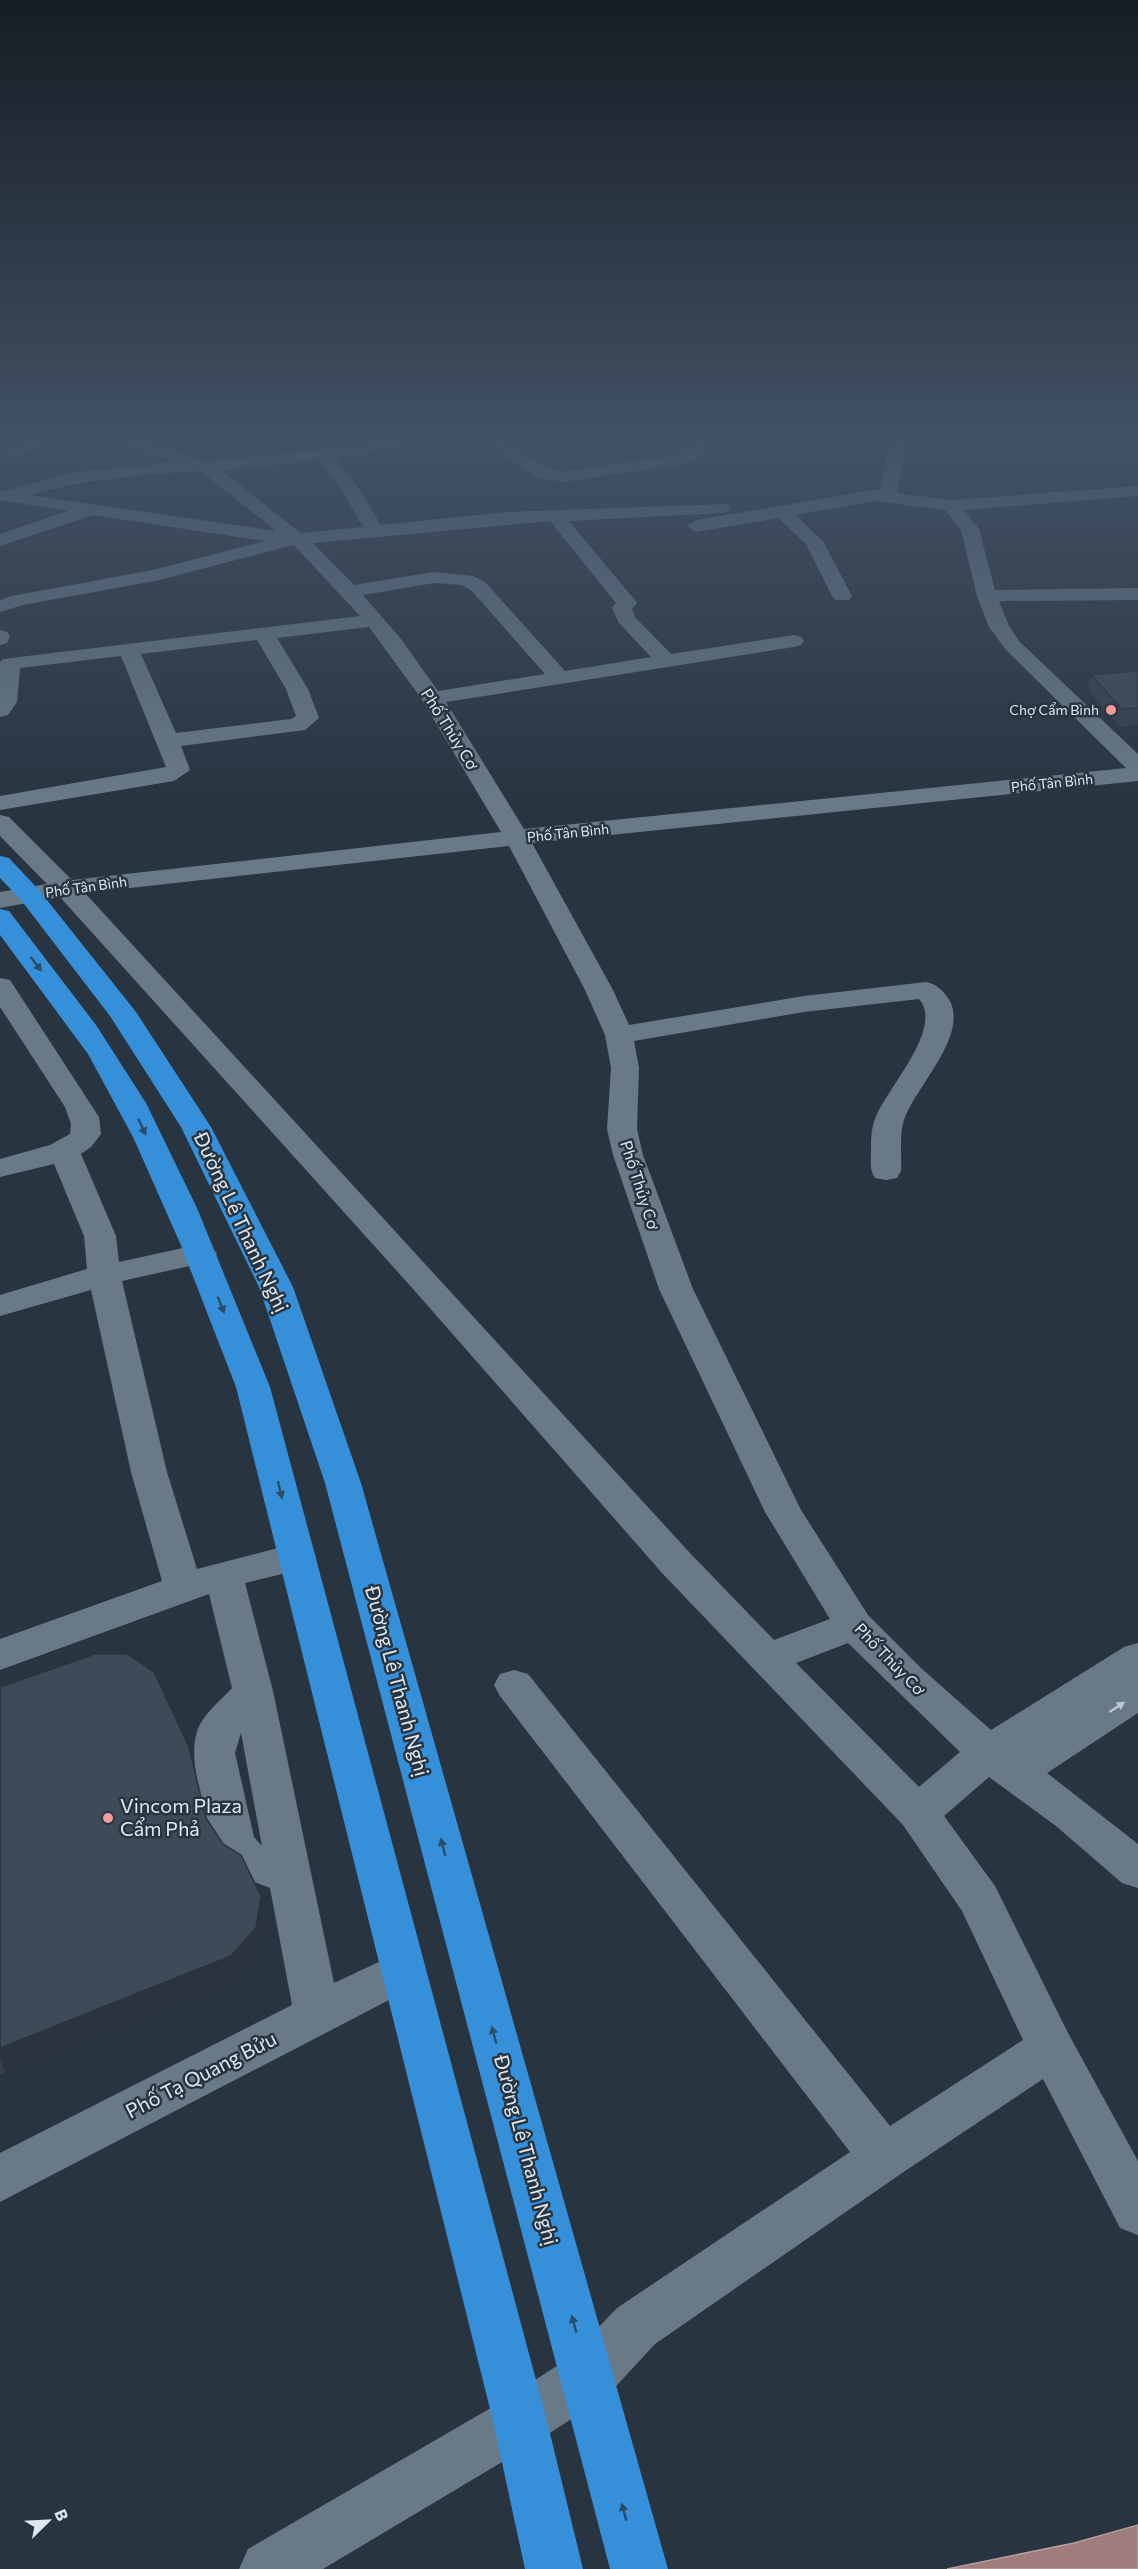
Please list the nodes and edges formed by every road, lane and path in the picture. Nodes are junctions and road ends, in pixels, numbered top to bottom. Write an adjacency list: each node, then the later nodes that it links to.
1 (213, 559): 11 (street)
2 (317, 559): 7 (street, Phố Thủy Cơ)
3 (590, 559): 17 (street)
4 (823, 559): 9 (street)
5 (978, 559): 10 (street)
6 (0, 582): 11 (street)
7 (350, 592): 12 (street, Phố Thủy Cơ); 18 (street)
8 (1138, 594): 10 (street)
9 (842, 596)
10 (987, 596): 22 (street)
11 (5, 604)
12 (375, 620): 13 (street); 19 (street, Phố Thủy Cơ)
13 (264, 634): 15 (street); 21 (street)
14 (794, 641): 17 (street)
15 (129, 651): 16 (street); 21 (street)
16 (5, 656): 20 (street)
17 (666, 661): 18 (street)
18 (559, 677): 19 (street)
19 (432, 698): 26 (street, Phố Thủy Cơ)
20 (0, 710)
21 (168, 741): 24 (street)
22 (1138, 767)
23 (1138, 774): 26 (street, Phố Tân Bình)
24 (0, 803)
25 (0, 822): 28 (street)
26 (517, 838): 28 (street, Phố Tân Bình); 30 (street, Phố Thủy Cơ)
27 (0, 863): 28 (highway, Đường Lê Thanh Nghị)
28 (24, 900): 34 (highway, Đường Lê Thanh Nghị); 35 (highway, Đường Lê Thanh Nghị, one-way to 35); 43 (street)
29 (0, 986): 31 (street)
30 (618, 1035): 33 (street); 41 (street, Phố Thủy Cơ)
31 (64, 1150): 32 (street); 36 (street)
32 (0, 1168)
33 (886, 1172)
34 (251, 1238): 35 (highway); 57 (highway, Đường Lê Thanh Nghị, one-way to 34)
35 (201, 1254): 36 (street); 38 (highway, Đường Lê Thanh Nghị, one-way to 38)
36 (104, 1275): 37 (street); 40 (street)
37 (0, 1306)
38 (297, 1557): 39 (street); 51 (highway, Đường Lê Thanh Nghị)
39 (224, 1574): 40 (street); 52 (street)
40 (183, 1588): 42 (street)
41 (854, 1625): 43 (street); 48 (street, Phố Thủy Cơ)
42 (0, 1655)
43 (767, 1658): 49 (street)
44 (1138, 1659): 47 (street)
45 (514, 1685): 54 (street)
46 (1138, 1693): 47 (street, one-way to 46)
47 (1073, 1718): 48 (street)
48 (1002, 1763): 49 (street); 50 (street, Phố Thủy Cơ)
49 (918, 1813): 53 (street)
50 (1138, 1870)
51 (402, 1971): 52 (street, Phố Tạ Quang Bửu); 58 (highway, Đường Lê Thanh Nghị)
52 (316, 2015): 55 (street, Phố Tạ Quang Bửu)
53 (1051, 2048): 54 (street); 56 (street)
54 (884, 2157): 57 (street)
55 (0, 2180)
56 (1138, 2211)
57 (588, 2377): 58 (street); 61 (highway, Đường Lê Thanh Nghị, one-way to 57)
58 (520, 2421): 59 (street); 60 (highway, Đường Lê Thanh Nghị)
59 (268, 2569)
60 (554, 2569)
61 (639, 2569)

